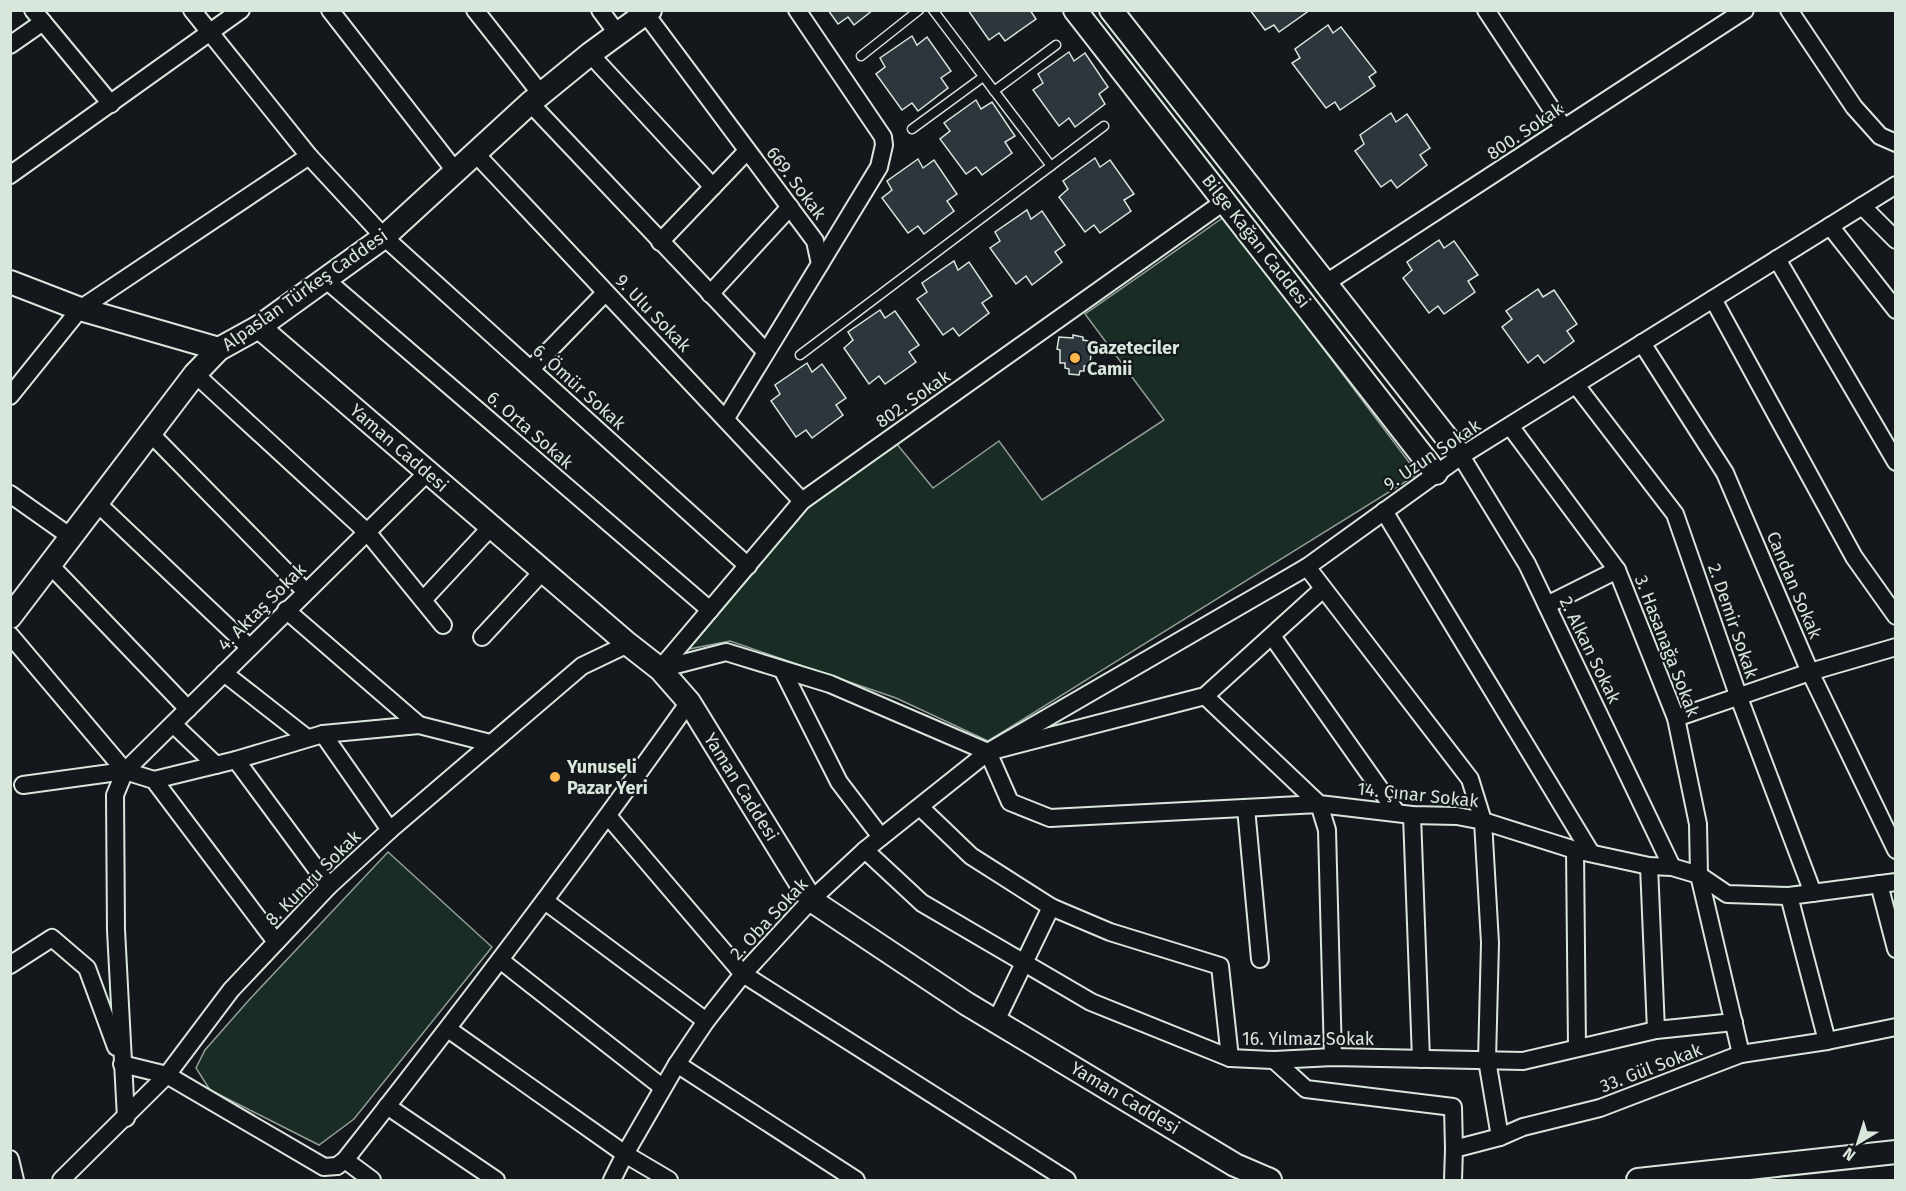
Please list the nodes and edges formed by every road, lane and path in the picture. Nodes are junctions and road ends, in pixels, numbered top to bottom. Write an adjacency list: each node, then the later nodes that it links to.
1 (192, 10): 16 (street, 6. Ömür Sokak)
2 (241, 10): 16 (street)
3 (330, 10): 34 (street)
4 (475, 10): 24 (street)
5 (600, 10): 17 (street)
6 (797, 10): 46 (street)
7 (919, 10): 21 (lane)
8 (933, 10): 22 (lane)
9 (1075, 10): 38 (main road, Bilge Kağan Caddesi)
10 (1111, 10): 49 (main road, Bilge Kağan Caddesi)
11 (1486, 10): 27 (street)
12 (1745, 10): 27 (street, 800. Sokak)
13 (1789, 10): 29 (street)
14 (648, 12): 17 (main road, Alpaslan Türkeş Caddesi); 30 (street, 669. Sokak)
15 (38, 16): 18 (street); 25 (street)
16 (210, 33): 25 (street); 32 (street, 6. Ömür Sokak)
17 (617, 33): 20 (main road, Alpaslan Türkeş Caddesi)
18 (10, 45)
19 (1056, 45): 23 (lane)
20 (590, 54): 24 (main road, Alpaslan Türkeş Caddesi); 37 (street)
21 (861, 56)
22 (983, 77): 23 (lane); 28 (lane)
23 (994, 91): 33 (lane)
24 (535, 99): 31 (main road, Alpaslan Türkeş Caddesi); 44 (street)
25 (111, 104): 35 (street)
26 (1104, 126): 33 (lane)
27 (1564, 128): 49 (street, 800. Sokak)
28 (912, 129)
29 (1896, 143)
30 (747, 151): 37 (street); 40 (street, 669. Sokak)
31 (475, 153): 34 (main road, Alpaslan Türkeş Caddesi); 50 (street, 9. Ulu Sokak)
32 (309, 156): 42 (street, 6. Ömür Sokak); 53 (street)
33 (1051, 166): 59 (lane)
34 (456, 172): 42 (main road, Alpaslan Türkeş Caddesi)
35 (10, 175)
36 (1896, 185): 39 (street, 9. Uzun Sokak)
37 (713, 187): 44 (street)
38 (1225, 201): 70 (main road, Bilge Kağan Caddesi); 72 (street, 802. Sokak)
39 (1862, 206): 41 (street, 9. Uzun Sokak); 43 (street)
40 (790, 207): 46 (street, 669. Sokak); 51 (street)
41 (1830, 226): 45 (street, 9. Uzun Sokak); 54 (street)
42 (384, 237): 47 (main road, Alpaslan Türkeş Caddesi); 60 (street, 6. Ömür Sokak)
43 (1896, 240)
44 (660, 242): 51 (street)
45 (1777, 259): 52 (street, 9. Uzun Sokak); 68 (street)
46 (820, 264): 58 (street)
47 (325, 279): 55 (main road, Alpaslan Türkeş Caddesi); 88 (street, 6. Orta Sokak)
48 (10, 282): 53 (main road)
49 (1326, 283): 67 (main road, Bilge Kağan Caddesi)
50 (605, 292): 60 (street); 64 (street, 9. Ulu Sokak)
51 (710, 294): 58 (street)
52 (1713, 299): 56 (street, 9. Uzun Sokak); 89 (street)
53 (80, 309): 57 (main road); 63 (street)
54 (1896, 310)
55 (259, 327): 57 (main road, Alpaslan Türkeş Caddesi); 69 (main road, Yaman Caddesi)
56 (1642, 343): 62 (street, 9. Uzun Sokak); 100 (street, Candan Sokak)
57 (219, 349): 61 (main road, Alpaslan Türkeş Caddesi)
58 (766, 352): 64 (street)
59 (800, 355)
60 (531, 369): 79 (street, 6. Ömür Sokak)
61 (195, 374): 66 (main road, Alpaslan Türkeş Caddesi); 76 (street)
62 (1576, 385): 65 (street, 9. Uzun Sokak); 102 (street, 2. Demir Sokak)
63 (10, 396)
64 (726, 418): 72 (street, 9. Ulu Sokak)
65 (1510, 426): 67 (street, 9. Uzun Sokak); 81 (street, 3. Hasanağa Sokak)
66 (150, 433): 73 (main road, Alpaslan Türkeş Caddesi); 84 (street)
67 (1461, 456): 70 (street, 9. Uzun Sokak); 86 (street, 2. Alkan Sokak)
68 (1896, 462)
69 (428, 472): 75 (main road, Yaman Caddesi); 76 (street, 4. Aktaş Sokak)
70 (1436, 473): 74 (street, 9. Uzun Sokak)
71 (10, 494): 77 (street)
72 (802, 501): 79 (street, 802. Sokak)
73 (97, 503): 77 (main road, Alpaslan Türkeş Caddesi); 96 (street)
74 (1384, 511): 80 (street, 9. Uzun Sokak); 127 (street)
75 (491, 527): 82 (main road, Yaman Caddesi); 85 (street)
76 (368, 533): 84 (street, 4. Aktaş Sokak); 85 (street)
77 (71, 537): 78 (main road, Alpaslan Türkeş Caddesi)
78 (50, 565): 90 (main road, Alpaslan Türkeş Caddesi); 105 (street)
79 (748, 566): 88 (street, 802. Sokak)
80 (1307, 567): 83 (street); 111 (street, 9. Uzun Sokak)
81 (1617, 570): 86 (street); 106 (street, 3. Hasanağa Sokak)
82 (543, 571): 94 (street); 95 (main road, Yaman Caddesi)
83 (1323, 589): 93 (street); 122 (street)
84 (305, 591): 87 (street, 4. Aktaş Sokak)
85 (423, 600): 91 (street)
86 (1547, 605): 129 (street, 2. Alkan Sokak)
87 (286, 610): 96 (street, 4. Aktaş Sokak); 108 (street)
88 (710, 610): 98 (street, 802. Sokak)
89 (1896, 616)
90 (10, 617)
91 (443, 625)
92 (10, 635): 114 (street)
93 (1272, 636): 103 (street); 120 (street)
94 (482, 637)
95 (628, 644): 98 (main road, Yaman Caddesi); 110 (street, 8. Kumru Sokak)
96 (249, 647): 101 (street, 4. Aktaş Sokak)
97 (1896, 647): 100 (street)
98 (660, 669): 99 (street); 104 (main road, Yaman Caddesi)
99 (783, 671): 111 (street); 124 (street)
100 (1810, 672): 102 (street); 126 (street, Candan Sokak)
101 (224, 673): 105 (street, 4. Aktaş Sokak); 109 (street)
102 (1738, 695): 106 (street); 133 (street, 2. Demir Sokak)
103 (1205, 696): 111 (street); 117 (street)
104 (689, 702): 121 (street); 135 (main road, Yaman Caddesi)
105 (188, 709): 107 (street, 4. Aktaş Sokak)
106 (1676, 718): 130 (street, 3. Hasanağa Sokak)
107 (173, 724): 113 (street); 114 (street, 4. Aktaş Sokak)
108 (419, 725): 109 (street); 110 (street)
109 (315, 736): 112 (street); 123 (street)
110 (490, 743): 123 (street, 8. Kumru Sokak)
111 (987, 752): 118 (street, 2. Oba Sokak); 119 (street, 14. Çınar Sokak)
112 (236, 760): 113 (street); 132 (street)
113 (216, 765): 115 (street)
114 (125, 771): 115 (street); 116 (street); 159 (street)
115 (154, 780): 138 (street)
116 (23, 785)
117 (1319, 804): 119 (street, 14. Çınar Sokak); 120 (street, 14. Çınar Sokak); 154 (street)
118 (920, 807): 124 (street, 2. Oba Sokak); 137 (street)
119 (1246, 808): 140 (street)
120 (1405, 814): 122 (street, 14. Çınar Sokak); 156 (street)
121 (608, 816): 136 (street); 144 (street)
122 (1483, 821): 127 (street, 14. Çınar Sokak); 158 (street)
123 (390, 830): 132 (street, 8. Kumru Sokak)
124 (881, 837): 125 (street, 2. Oba Sokak)
125 (865, 850): 135 (street, 2. Oba Sokak); 142 (street, 16. Yılmaz Sokak)
126 (1896, 850)
127 (1583, 851): 128 (street, 14. Çınar Sokak); 152 (street)
128 (1649, 866): 129 (street, 14. Çınar Sokak); 150 (street)
129 (1672, 867): 130 (street, 14. Çınar Sokak)
130 (1700, 875): 134 (street, 14. Çınar Sokak); 147 (street, 3. Hasanağa Sokak)
131 (1887, 883): 133 (street, 14. Çınar Sokak); 139 (street)
132 (329, 886): 138 (street, 8. Kumru Sokak)
133 (1813, 893): 134 (street, 14. Çınar Sokak)
134 (1789, 896): 151 (street)
135 (811, 900): 144 (street, 2. Oba Sokak); 145 (main road, Yaman Caddesi)
136 (544, 901): 141 (street); 146 (street)
137 (1051, 907): 142 (street); 155 (street)
138 (276, 942): 161 (street, 8. Kumru Sokak)
139 (1896, 949)
140 (1260, 959)
141 (500, 960): 149 (street); 162 (street)
142 (1024, 963): 145 (street); 155 (street, 16. Yılmaz Sokak)
143 (10, 965): 159 (street)
144 (743, 974): 146 (street, 2. Oba Sokak); 178 (street)
145 (996, 1021): 179 (main road, Yaman Caddesi)
146 (706, 1022): 160 (street, 2. Oba Sokak)
147 (1734, 1022): 150 (street, 16. Yılmaz Sokak); 153 (street, 3. Hasanağa Sokak)
148 (1896, 1027): 151 (street, 33. Gül Sokak)
149 (448, 1029): 163 (street); 168 (street)
150 (1656, 1030): 152 (street, 16. Yılmaz Sokak)
151 (1827, 1041): 153 (street, 33. Gül Sokak)
152 (1577, 1048): 158 (street, 16. Yılmaz Sokak)
153 (1741, 1054): 165 (street, 33. Gül Sokak)
154 (1333, 1057): 156 (street, 16. Yılmaz Sokak); 157 (street, 16. Yılmaz Sokak)
155 (1230, 1058): 157 (street, 16. Yılmaz Sokak)
156 (1421, 1059): 158 (street, 16. Yılmaz Sokak)
157 (1274, 1060): 166 (street)
158 (1487, 1060): 165 (street)
159 (122, 1064): 161 (street); 164 (street)
160 (677, 1064): 162 (street, 2. Oba Sokak); 177 (street)
161 (167, 1075): 164 (street, 8. Kumru Sokak); 170 (street)
162 (662, 1088): 168 (street, 2. Oba Sokak)
163 (387, 1106): 170 (street); 174 (street)
164 (126, 1118): 172 (street, 8. Kumru Sokak)
165 (1500, 1137): 166 (street, 33. Gül Sokak)
166 (1454, 1149): 180 (street)
167 (1896, 1152): 181 (main road)
168 (625, 1154): 175 (street, 2. Oba Sokak); 176 (street)
169 (10, 1159): 171 (street)
170 (338, 1169): 173 (street)
171 (15, 1180)
172 (61, 1180)
173 (372, 1180)
174 (496, 1180)
175 (612, 1180)
176 (669, 1180)
177 (856, 1180)
178 (1067, 1180)
179 (1270, 1180)
180 (1453, 1180)
181 (1638, 1180)

